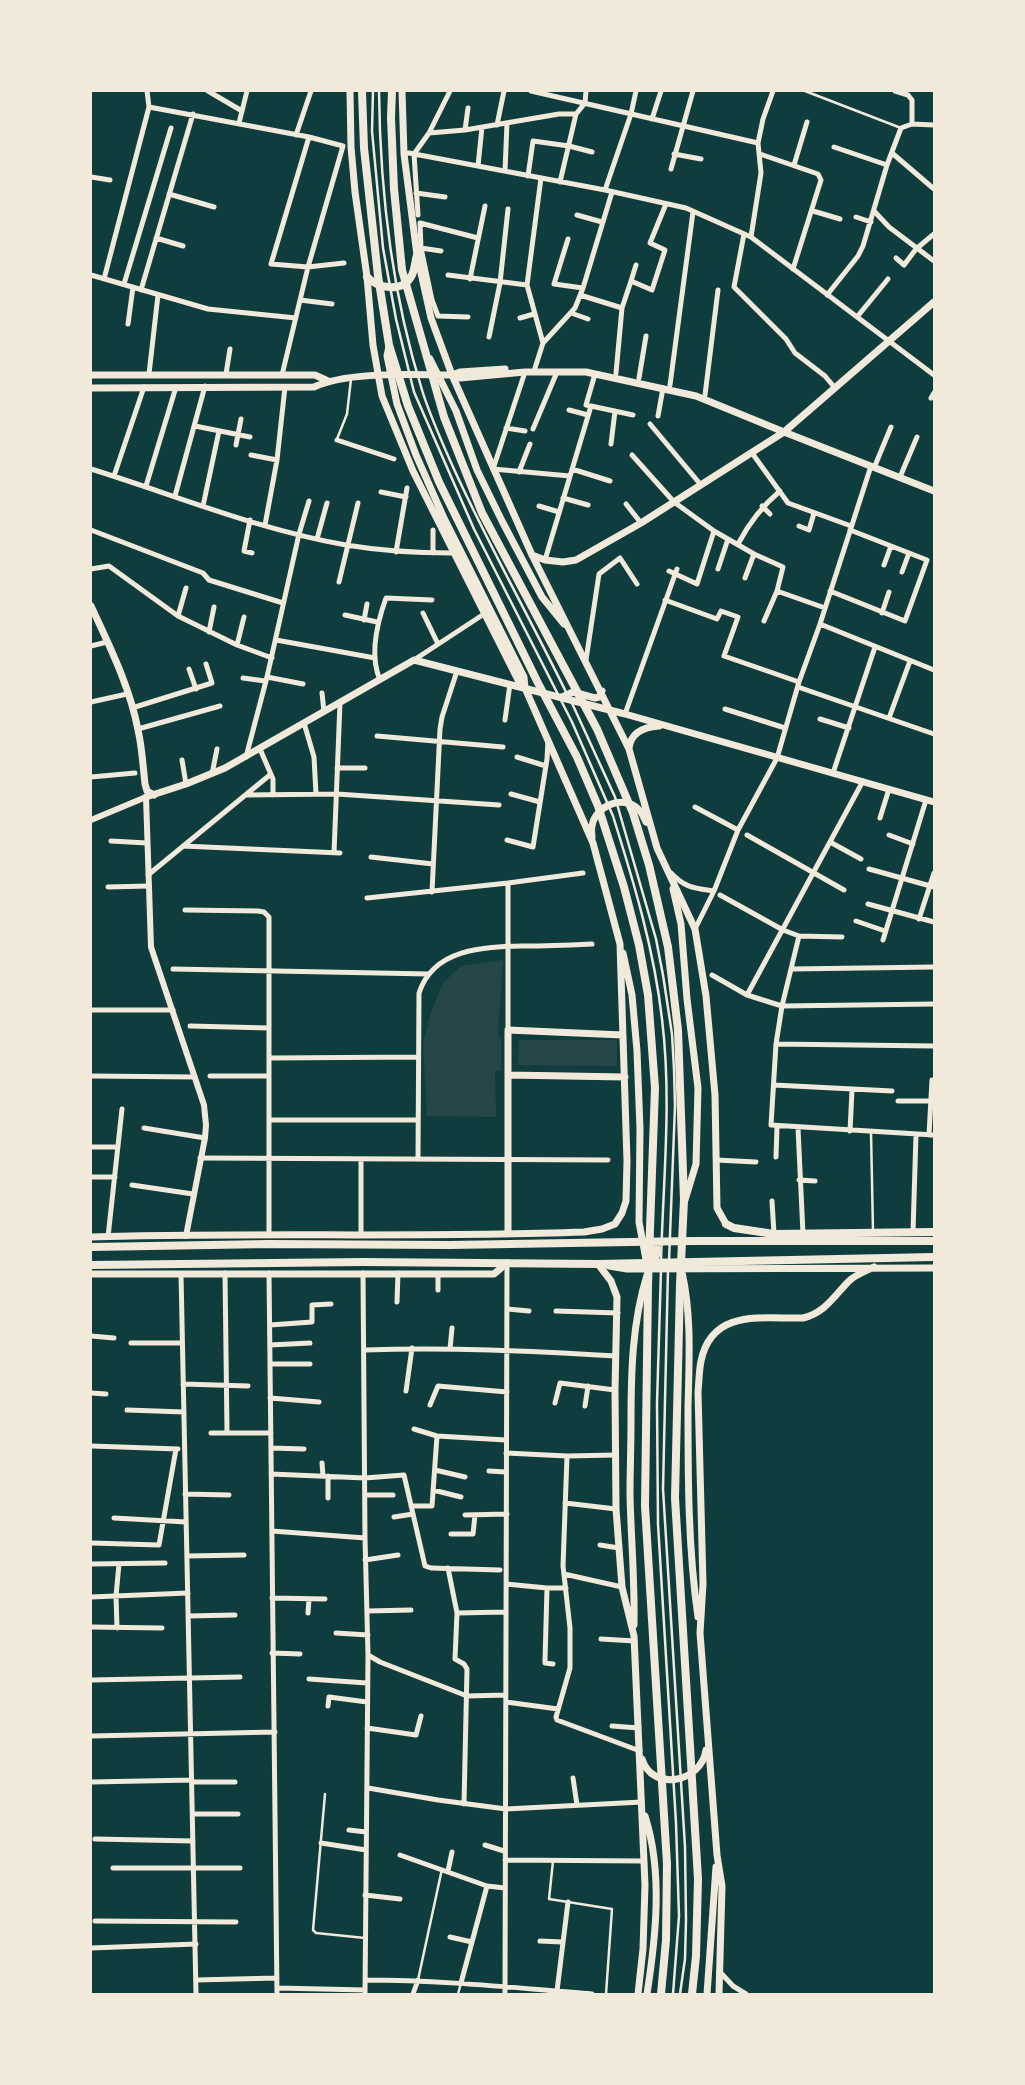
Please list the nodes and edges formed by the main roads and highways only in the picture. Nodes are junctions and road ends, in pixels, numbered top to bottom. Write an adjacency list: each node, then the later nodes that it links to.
1 (350, 91): 6 (main road)
2 (362, 91): 9 (main road)
3 (392, 91): 8 (main road)
4 (402, 91): 5 (main road)
5 (419, 252): 6 (main road); 12 (main road)
6 (368, 278): 11 (main road)
7 (934, 302): 16 (main road)
8 (422, 344): 20 (main road); 35 (main road)
9 (389, 345): 21 (main road); 63 (main road)
10 (91, 375): 13 (main road)
11 (378, 375): 12 (main road); 13 (main road); 21 (main road)
12 (452, 376): 14 (main road); 14 (main road); 18 (main road)
13 (328, 381): 15 (main road)
14 (667, 387): 16 (main road); 16 (main road)
15 (91, 388)
16 (784, 432): 17 (main road); 18 (main road)
17 (934, 491)
18 (532, 555): 20 (main road)
19 (91, 606): 21 (main road)
20 (572, 634): 22 (main road)
21 (525, 688): 23 (main road); 29 (main road)
22 (602, 691): 23 (main road); 24 (main road)
23 (561, 698): 24 (main road)
24 (611, 710): 25 (main road); 26 (main road)
25 (665, 726): 26 (main road); 27 (main road)
26 (629, 749): 28 (main road)
27 (930, 801)
28 (652, 832): 29 (main road); 30 (main road)
29 (592, 843): 31 (main road)
30 (670, 876): 35 (main road); 36 (main road)
31 (620, 944): 32 (main road); 63 (main road)
32 (623, 1035): 33 (main road); 34 (main road)
33 (508, 1075): 34 (main road); 38 (main road)
34 (625, 1077): 38 (main road)
35 (684, 1200): 57 (main road)
36 (726, 1224): 37 (main road); 42 (main road)
37 (934, 1232)
38 (508, 1234): 40 (main road)
39 (444, 1235): 40 (main road); 41 (main road); 45 (main road)
40 (456, 1235): 45 (main road)
41 (91, 1237)
42 (756, 1241): 43 (main road); 44 (main road)
43 (934, 1241)
44 (654, 1242): 45 (main road); 50 (main road)
45 (450, 1245): 46 (main road)
46 (91, 1247)
47 (934, 1257): 48 (main road)
48 (904, 1258): 59 (main road); 61 (main road)
49 (363, 1262): 52 (main road); 54 (main road); 66 (main road)
50 (650, 1262): 58 (main road); 59 (main road)
51 (225, 1263): 52 (main road); 53 (main road); 64 (main road)
52 (269, 1263): 65 (main road)
53 (180, 1264): 56 (main road); 68 (main road)
54 (507, 1264): 55 (main road); 66 (main road)
55 (598, 1264): 58 (main road); 70 (main road)
56 (91, 1265)
57 (681, 1265): 69 (main road); 78 (main road)
58 (626, 1266): 59 (main road)
59 (696, 1266): 60 (main road)
60 (874, 1268): 61 (main road); 69 (main road)
61 (904, 1268): 62 (main road)
62 (934, 1268)
63 (648, 1272): 70 (main road); 77 (main road)
64 (225, 1273): 65 (main road); 68 (main road)
65 (269, 1273): 66 (main road)
66 (363, 1273)
67 (91, 1274): 68 (main road)
68 (181, 1274)
69 (700, 1632): 71 (main road)
70 (634, 1639): 72 (main road)
71 (707, 1738): 72 (main road); 74 (main road)
72 (640, 1751): 73 (main road)
73 (642, 1804): 75 (main road); 76 (main road)
74 (717, 1854): 79 (main road); 80 (main road)
75 (638, 1994)
76 (647, 1994)
77 (660, 1994)
78 (692, 1994)
79 (707, 1994)
80 (719, 1994)

